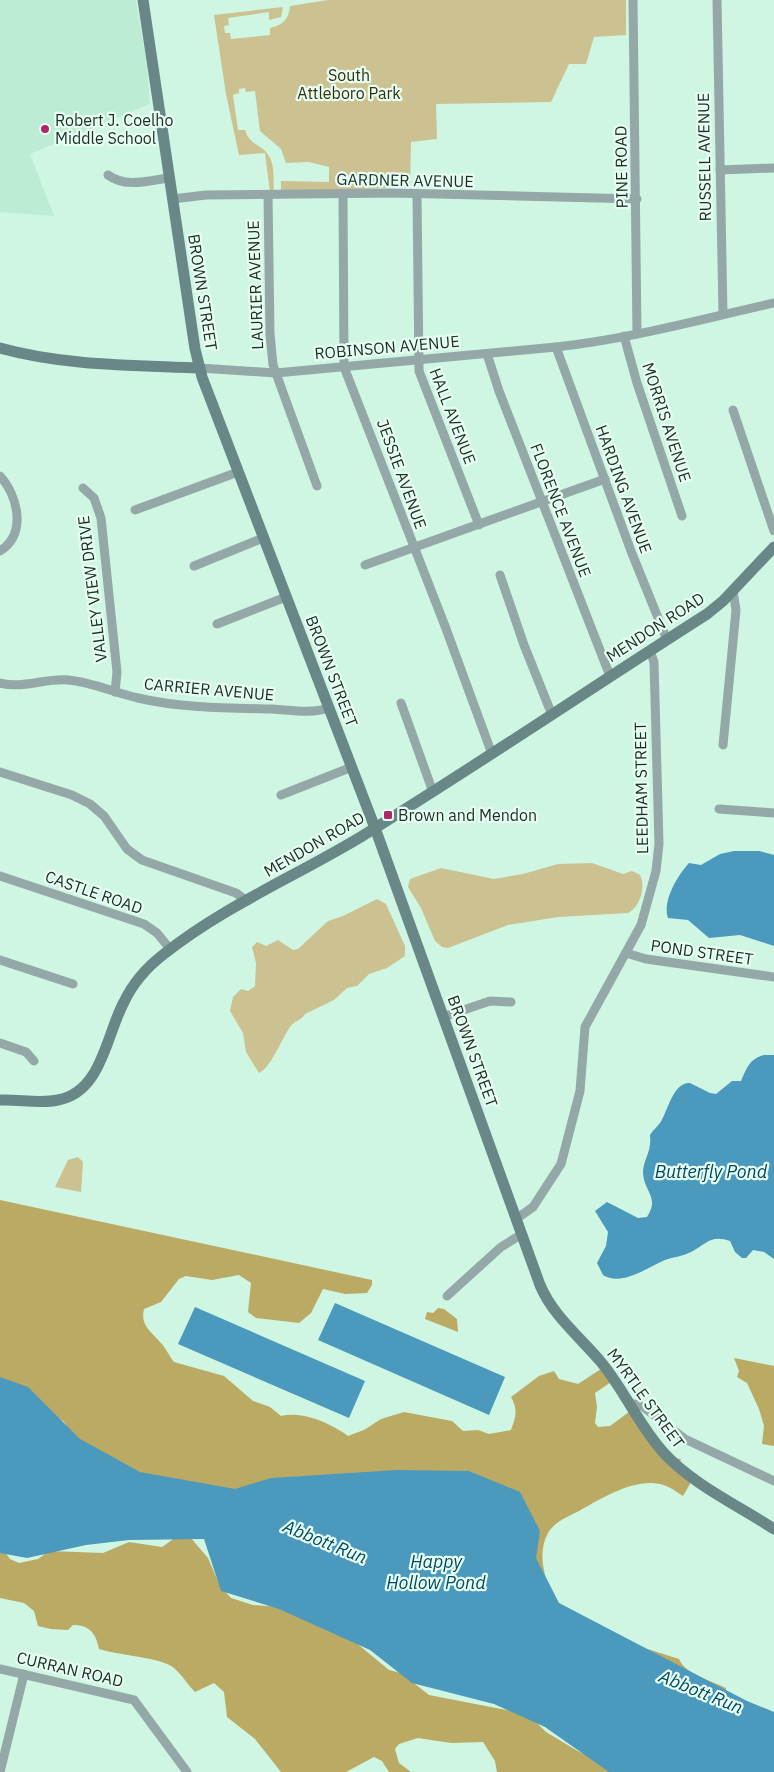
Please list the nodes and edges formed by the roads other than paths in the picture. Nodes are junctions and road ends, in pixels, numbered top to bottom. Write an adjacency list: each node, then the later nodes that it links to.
1 (143, 0): 7 (street, BROWN STREET)
2 (633, 0): 12 (street, PINE ROAD)
3 (717, 0): 5 (street, RUSSELL AVENUE)
4 (774, 168): 5 (street)
5 (720, 170): 14 (street, RUSSELL AVENUE)
6 (108, 175): 7 (street)
7 (168, 178): 11 (street, BROWN STREET)
8 (343, 194): 9 (street, GARDNER AVENUE); 10 (street, GARDNER AVENUE); 21 (street, JESSIE AVENUE)
9 (418, 194): 12 (street, GARDNER AVENUE); 20 (street, HALL AVENUE)
10 (268, 195): 11 (street, GARDNER AVENUE); 23 (street, LAURIER AVENUE)
11 (172, 199): 22 (street, BROWN STREET)
12 (637, 199): 15 (street, PINE ROAD)
13 (774, 302): 14 (street, ROBINSON AVENUE)
14 (722, 314): 15 (street, ROBINSON AVENUE)
15 (637, 334): 16 (street, ROBINSON AVENUE)
16 (624, 336): 17 (street, ROBINSON AVENUE); 32 (street, MORRIS AVENUE)
17 (556, 347): 19 (street, ROBINSON AVENUE); 27 (street, HARDING AVENUE)
18 (0, 348): 22 (street, ROBINSON AVENUE)
19 (487, 354): 20 (street, ROBINSON AVENUE); 30 (street, FLORENCE AVENUE)
20 (418, 361): 21 (street, ROBINSON AVENUE); 33 (street, HALL AVENUE)
21 (344, 367): 23 (street, ROBINSON AVENUE); 37 (street, JESSIE AVENUE)
22 (200, 368): 23 (street, ROBINSON AVENUE); 25 (street, BROWN STREET)
23 (276, 373): 28 (street, LAURIER AVENUE)
24 (733, 410): 34 (street)
25 (238, 472): 31 (street); 35 (street, BROWN STREET)
26 (0, 476): 38 (street)
27 (605, 479): 30 (street); 45 (street, HARDING AVENUE)
28 (317, 486)
29 (83, 488): 49 (street, VALLEY VIEW DRIVE)
30 (542, 500): 33 (street); 47 (street, FLORENCE AVENUE)
31 (134, 510)
32 (682, 516)
33 (479, 525): 37 (street)
34 (774, 531)
35 (263, 538): 40 (street); 43 (street, BROWN STREET)
36 (774, 547): 42 (street, MENDON ROAD)
37 (414, 549): 39 (street); 54 (street, JESSIE AVENUE)
38 (0, 551)
39 (365, 565)
40 (194, 566)
41 (500, 575): 52 (street)
42 (732, 591): 45 (street, MENDON ROAD); 53 (street)
43 (286, 597): 44 (street); 51 (street, BROWN STREET)
44 (216, 624)
45 (667, 640): 46 (street, MENDON ROAD)
46 (650, 650): 47 (street, MENDON ROAD); 65 (street, LEEDHAM STREET)
47 (610, 676): 52 (street, MENDON ROAD)
48 (0, 683): 49 (street, CARRIER AVENUE)
49 (115, 692): 51 (street, CARRIER AVENUE)
50 (401, 703): 57 (street)
51 (329, 708): 55 (street, BROWN STREET)
52 (552, 715): 54 (street, MENDON ROAD)
53 (723, 745)
54 (492, 754): 57 (street, MENDON ROAD)
55 (352, 768): 58 (street); 61 (street, BROWN STREET)
56 (0, 772): 63 (street)
57 (433, 792): 61 (street, MENDON ROAD)
58 (281, 795)
59 (719, 809): 60 (street)
60 (774, 814)
61 (375, 828): 63 (street, MENDON ROAD); 70 (street, BROWN STREET)
62 (0, 877): 64 (street, CASTLE ROAD)
63 (247, 901): 64 (street, MENDON ROAD)
64 (170, 949): 73 (street, MENDON ROAD)
65 (626, 953): 67 (street, POND STREET); 74 (street, LEEDHAM STREET)
66 (0, 960): 68 (street)
67 (774, 977)
68 (73, 984)
69 (511, 1002): 70 (street)
70 (443, 1017): 74 (street, BROWN STREET)
71 (0, 1042): 72 (street)
72 (34, 1061)
73 (0, 1100)
74 (516, 1219): 75 (street, BROWN STREET)
75 (522, 1234): 76 (street); 77 (street, BROWN STREET)
76 (447, 1296)
77 (572, 1330): 78 (street, MYRTLE STREET)
78 (629, 1403): 79 (street); 80 (street, MYRTLE STREET)
79 (774, 1481)
80 (774, 1529)
81 (0, 1668): 82 (street, CURRAN ROAD)
82 (24, 1674): 83 (street); 84 (street, CURRAN ROAD)
83 (0, 1772)
84 (187, 1772)

